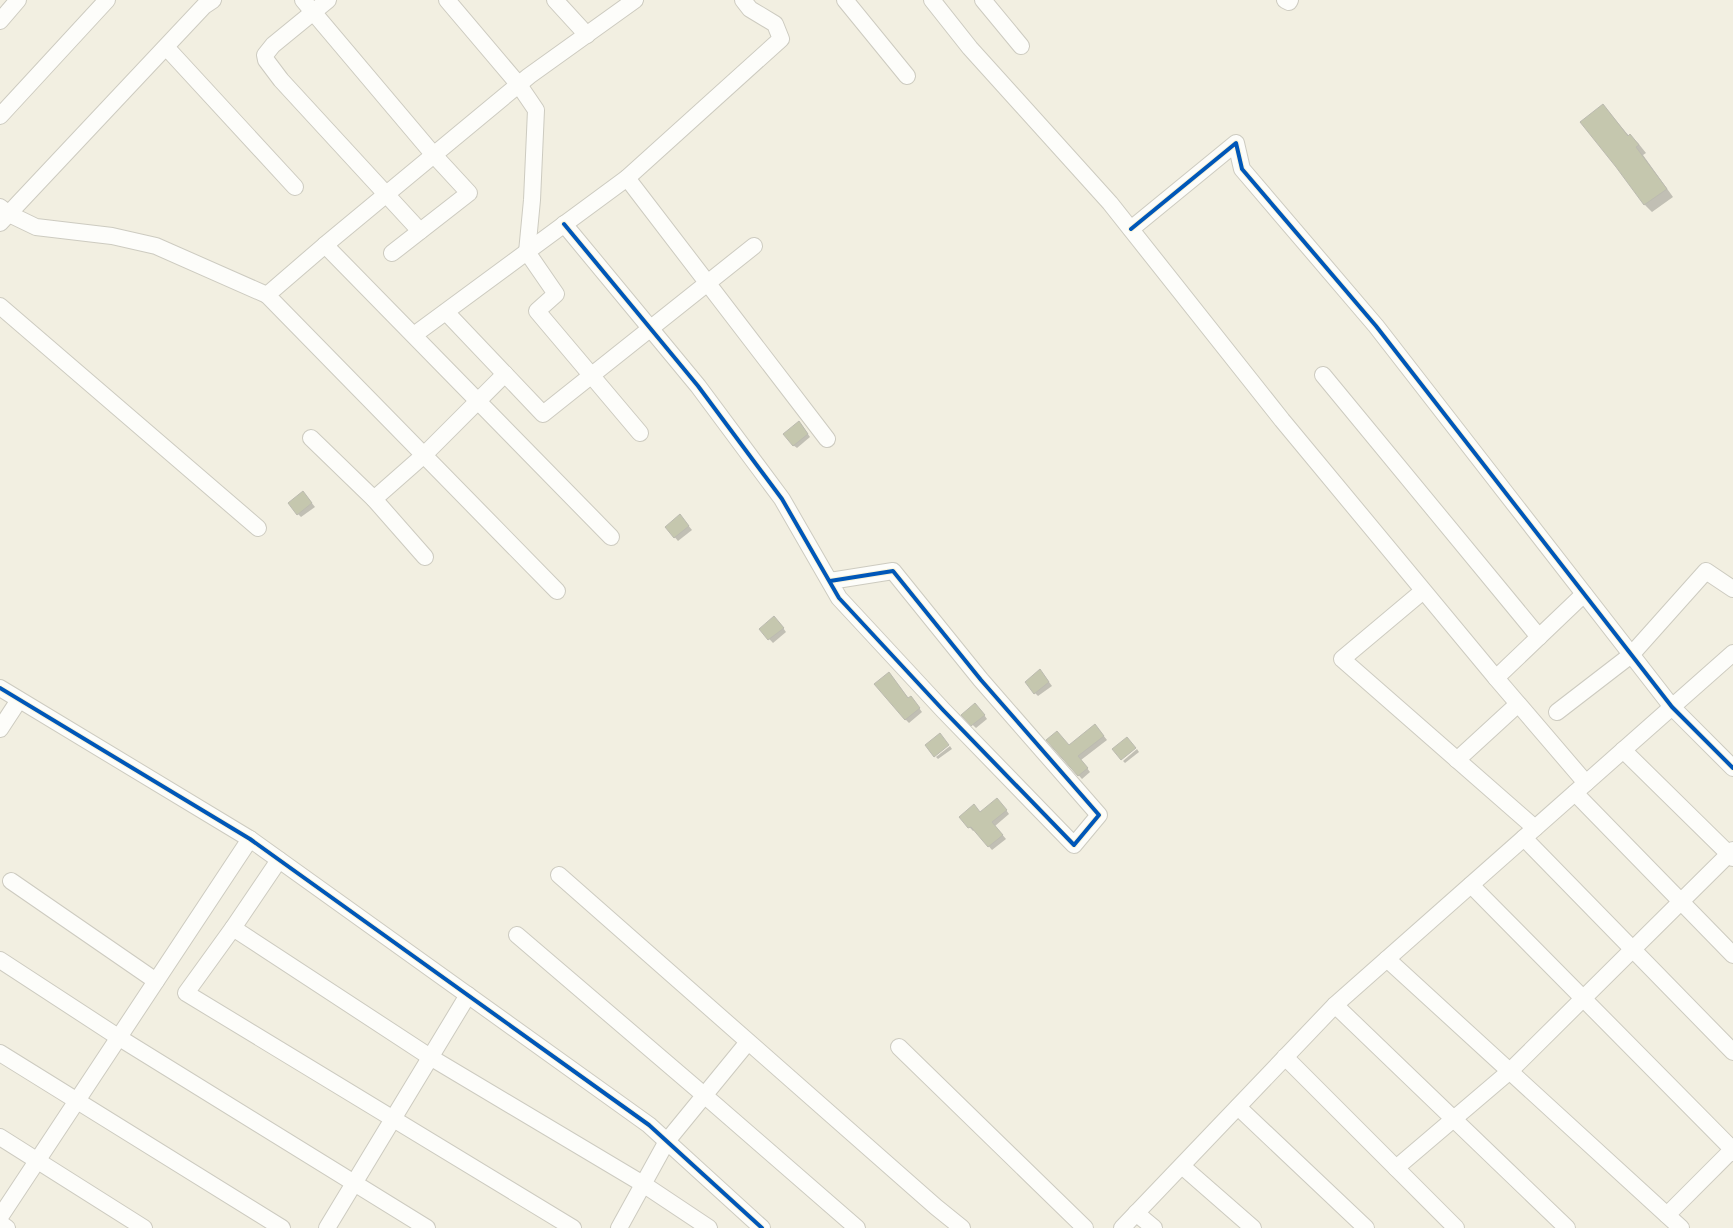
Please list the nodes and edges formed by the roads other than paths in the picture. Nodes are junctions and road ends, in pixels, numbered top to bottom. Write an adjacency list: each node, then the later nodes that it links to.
1 (18, 0): 15 (street)
2 (107, 0): 21 (street)
3 (328, 0): 14 (street)
4 (447, 0): 20 (street)
5 (555, 0): 16 (street)
6 (636, 0): 16 (street)
7 (743, 0): 23 (street)
8 (845, 0): 19 (street)
9 (932, 0): 28 (street)
10 (983, 0): 17 (street)
11 (1285, 0): 12 (street)
12 (1290, 0)
13 (205, 2): 18 (street)
14 (308, 6): 22 (street); 25 (street)
15 (0, 21)
16 (587, 35): 20 (street)
17 (1021, 46)
18 (166, 47): 24 (street); 26 (street)
19 (907, 76)
20 (519, 85): 22 (street); 32 (street)
21 (0, 116)
22 (433, 154): 25 (street); 29 (street)
23 (627, 178): 27 (street); 34 (street)
24 (295, 187)
25 (386, 193): 29 (street); 30 (street)
26 (3, 215): 35 (street)
27 (564, 224): 32 (street); 38 (street)
28 (1131, 230): 55 (street); 56 (street)
29 (420, 231): 33 (street)
30 (325, 245): 35 (street); 39 (street)
31 (754, 246): 34 (street)
32 (527, 252): 37 (street); 41 (street)
33 (392, 253)
34 (708, 283): 38 (street); 46 (street)
35 (268, 295): 47 (street)
36 (0, 306): 49 (street)
37 (446, 312): 39 (street); 40 (street)
38 (651, 328): 41 (street); 52 (street)
39 (414, 335): 43 (street)
40 (505, 374): 41 (street); 43 (street)
41 (592, 375): 44 (street)
42 (1322, 375): 57 (street)
43 (478, 402): 47 (street); 50 (street)
44 (640, 433)
45 (311, 438): 48 (street)
46 (827, 439)
47 (424, 455): 48 (street); 54 (street)
48 (374, 499): 51 (street)
49 (258, 528)
50 (612, 537)
51 (425, 557)
52 (830, 581): 52 (street)
53 (1733, 589): 58 (street)
54 (557, 591)
55 (1423, 591): 60 (street); 68 (street)
56 (1584, 594): 57 (street); 58 (street)
57 (1539, 638): 60 (street)
58 (1631, 655): 64 (street); 65 (street)
59 (1731, 659): 64 (street)
60 (1496, 678): 63 (street)
61 (0, 688): 62 (street)
62 (19, 700): 66 (street); 72 (street)
63 (1518, 704): 68 (street); 70 (street)
64 (1672, 707): 67 (street); 69 (street)
65 (1557, 712)
66 (0, 729)
67 (1623, 750): 70 (street); 73 (street)
68 (1457, 760): 71 (street)
69 (1733, 768)
70 (1580, 788): 71 (street); 78 (street)
71 (1529, 833): 77 (street); 81 (street)
72 (250, 839): 74 (street); 85 (street)
73 (1732, 854): 78 (street)
74 (279, 860): 79 (street); 86 (street)
75 (559, 875): 90 (street)
76 (11, 881): 85 (street)
77 (1471, 885): 83 (street); 87 (street)
78 (1681, 902): 81 (street); 82 (street)
79 (233, 928): 94 (street); 101 (street)
80 (517, 935): 97 (street)
81 (1633, 950): 87 (street); 93 (street)
82 (1733, 955)
83 (1387, 959): 88 (street); 96 (street)
84 (0, 960): 89 (street)
85 (156, 981): 89 (street)
86 (468, 995): 94 (street); 103 (street)
87 (1583, 999): 96 (street); 104 (street)
88 (1335, 1005): 95 (street); 100 (street)
89 (118, 1037): 98 (street); 108 (street)
90 (748, 1042): 97 (street); 124 (street)
91 (899, 1047): 125 (street)
92 (0, 1052): 98 (street)
93 (1733, 1052)
94 (430, 1057): 101 (street); 109 (street)
95 (1285, 1057): 99 (street); 107 (street)
96 (1510, 1072): 100 (street); 111 (street)
97 (704, 1095): 103 (street); 123 (street)
98 (76, 1100): 105 (street); 116 (street)
99 (1238, 1107): 106 (street); 129 (street)
100 (1454, 1119): 107 (street); 131 (street)
101 (392, 1120): 108 (street); 119 (street)
102 (0, 1137): 105 (street)
103 (667, 1141): 109 (street); 122 (street)
104 (1733, 1149): 111 (street)
105 (38, 1161): 112 (street); 115 (street)
106 (1182, 1166): 110 (street); 128 (street)
107 (1396, 1168): 130 (street)
108 (354, 1183): 117 (street); 118 (street)
109 (643, 1184): 120 (street); 121 (street)
110 (1136, 1213): 126 (street); 127 (street)
111 (1667, 1215): 132 (street)
112 (0, 1217)
113 (0, 1223): 114 (street)
114 (7, 1228)
115 (144, 1228)
116 (282, 1228)
117 (327, 1228)
118 (427, 1228)
119 (573, 1228)
120 (619, 1228)
121 (709, 1228)
122 (762, 1228)
123 (857, 1228)
124 (962, 1228)
125 (1085, 1228)
126 (1122, 1228)
127 (1154, 1228)
128 (1253, 1228)
129 (1366, 1228)
130 (1456, 1228)
131 (1567, 1228)
132 (1682, 1228)

